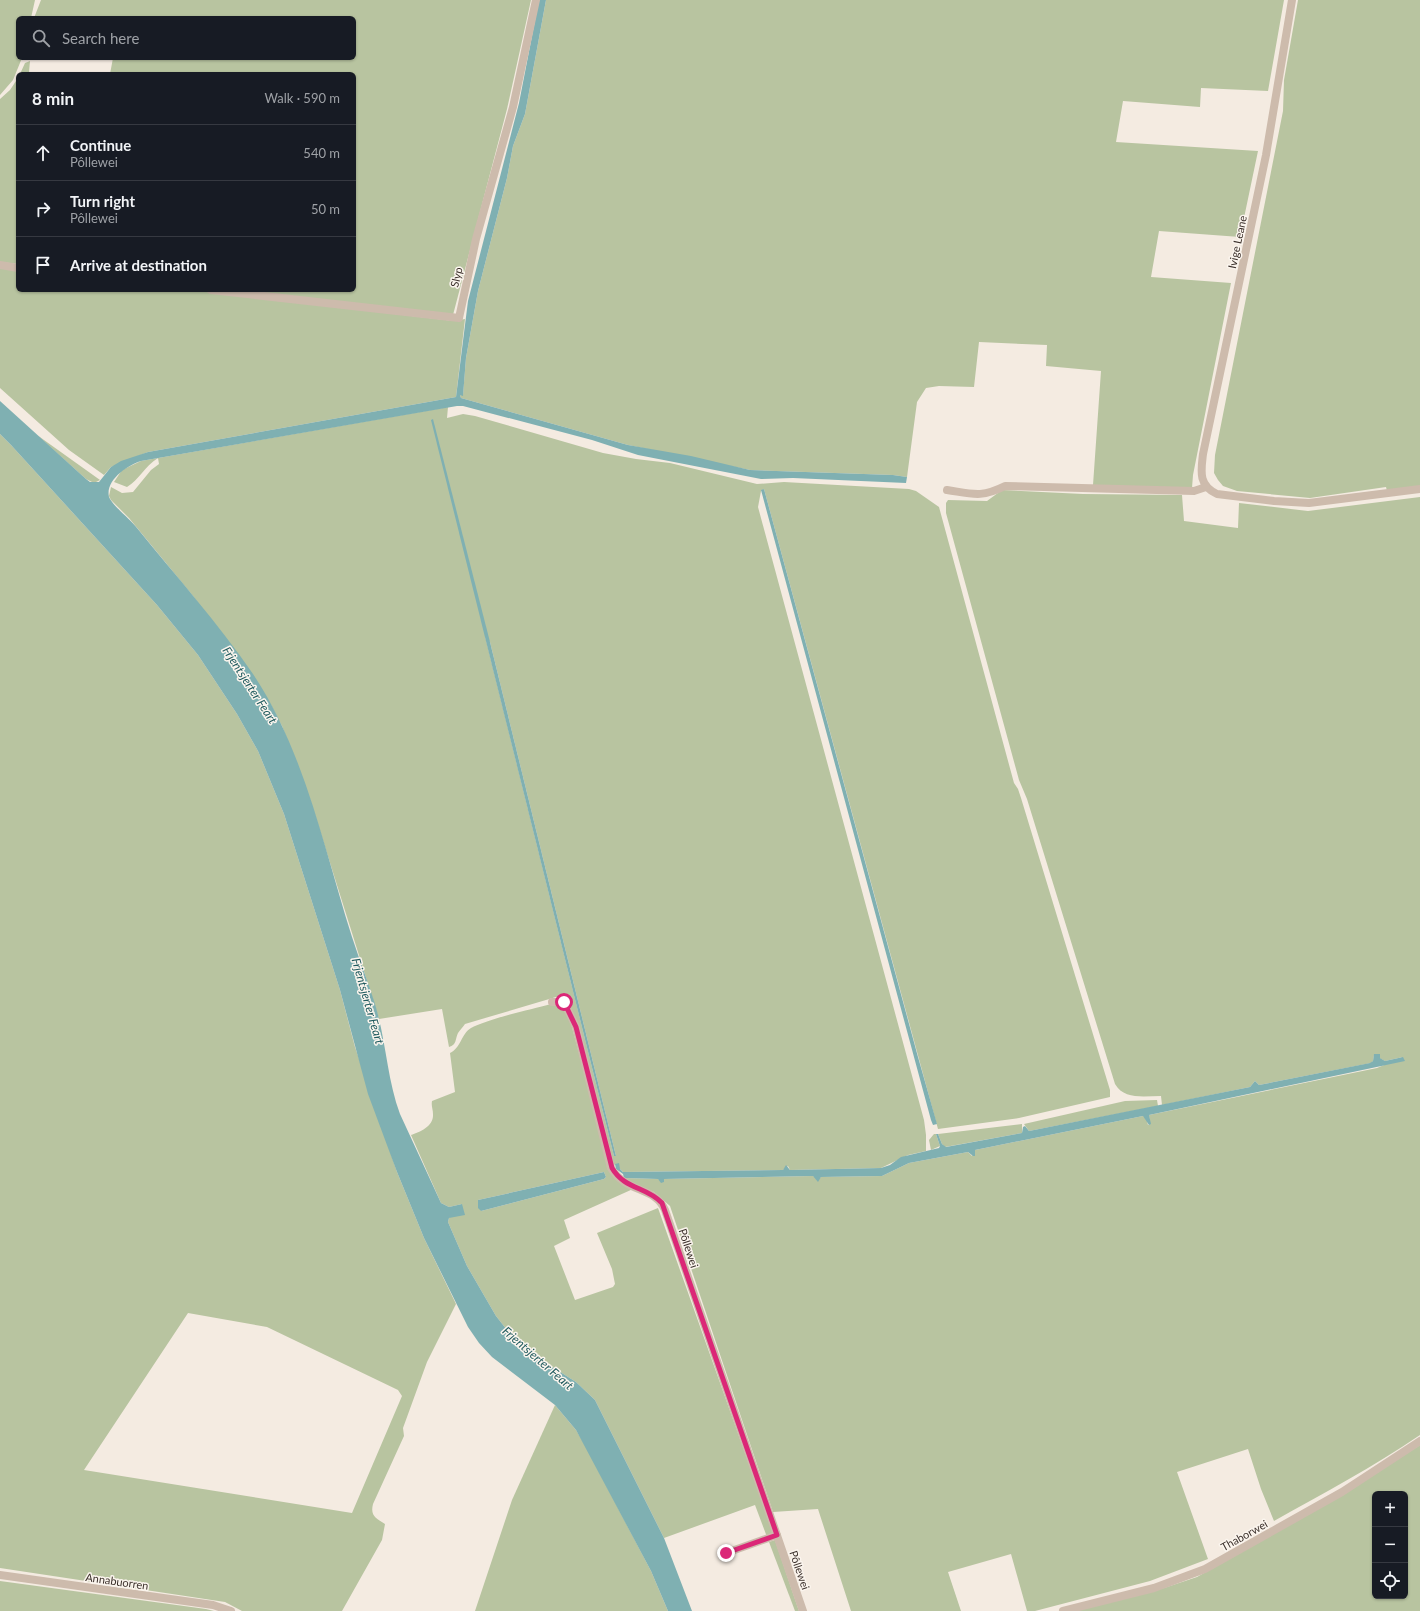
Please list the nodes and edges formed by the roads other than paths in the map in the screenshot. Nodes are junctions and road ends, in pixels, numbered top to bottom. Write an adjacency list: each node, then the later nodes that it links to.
1 (536, 0): 5 (street, Slyp)
2 (1292, 0): 6 (street, Ivige Leane)
3 (0, 265): 4 (street)
4 (16, 268)
5 (229, 292)
6 (1206, 488): 7 (street); 8 (street)
7 (1420, 489)
8 (948, 490)
9 (552, 1002): 11 (street, Pôllewei)
10 (1420, 1441): 16 (street, Thaborwei)
11 (777, 1535): 12 (street); 15 (street, Pôllewei)
12 (726, 1553)
13 (0, 1575): 14 (street, Annabuorren)
14 (231, 1611)
15 (803, 1611)
16 (1063, 1611)

